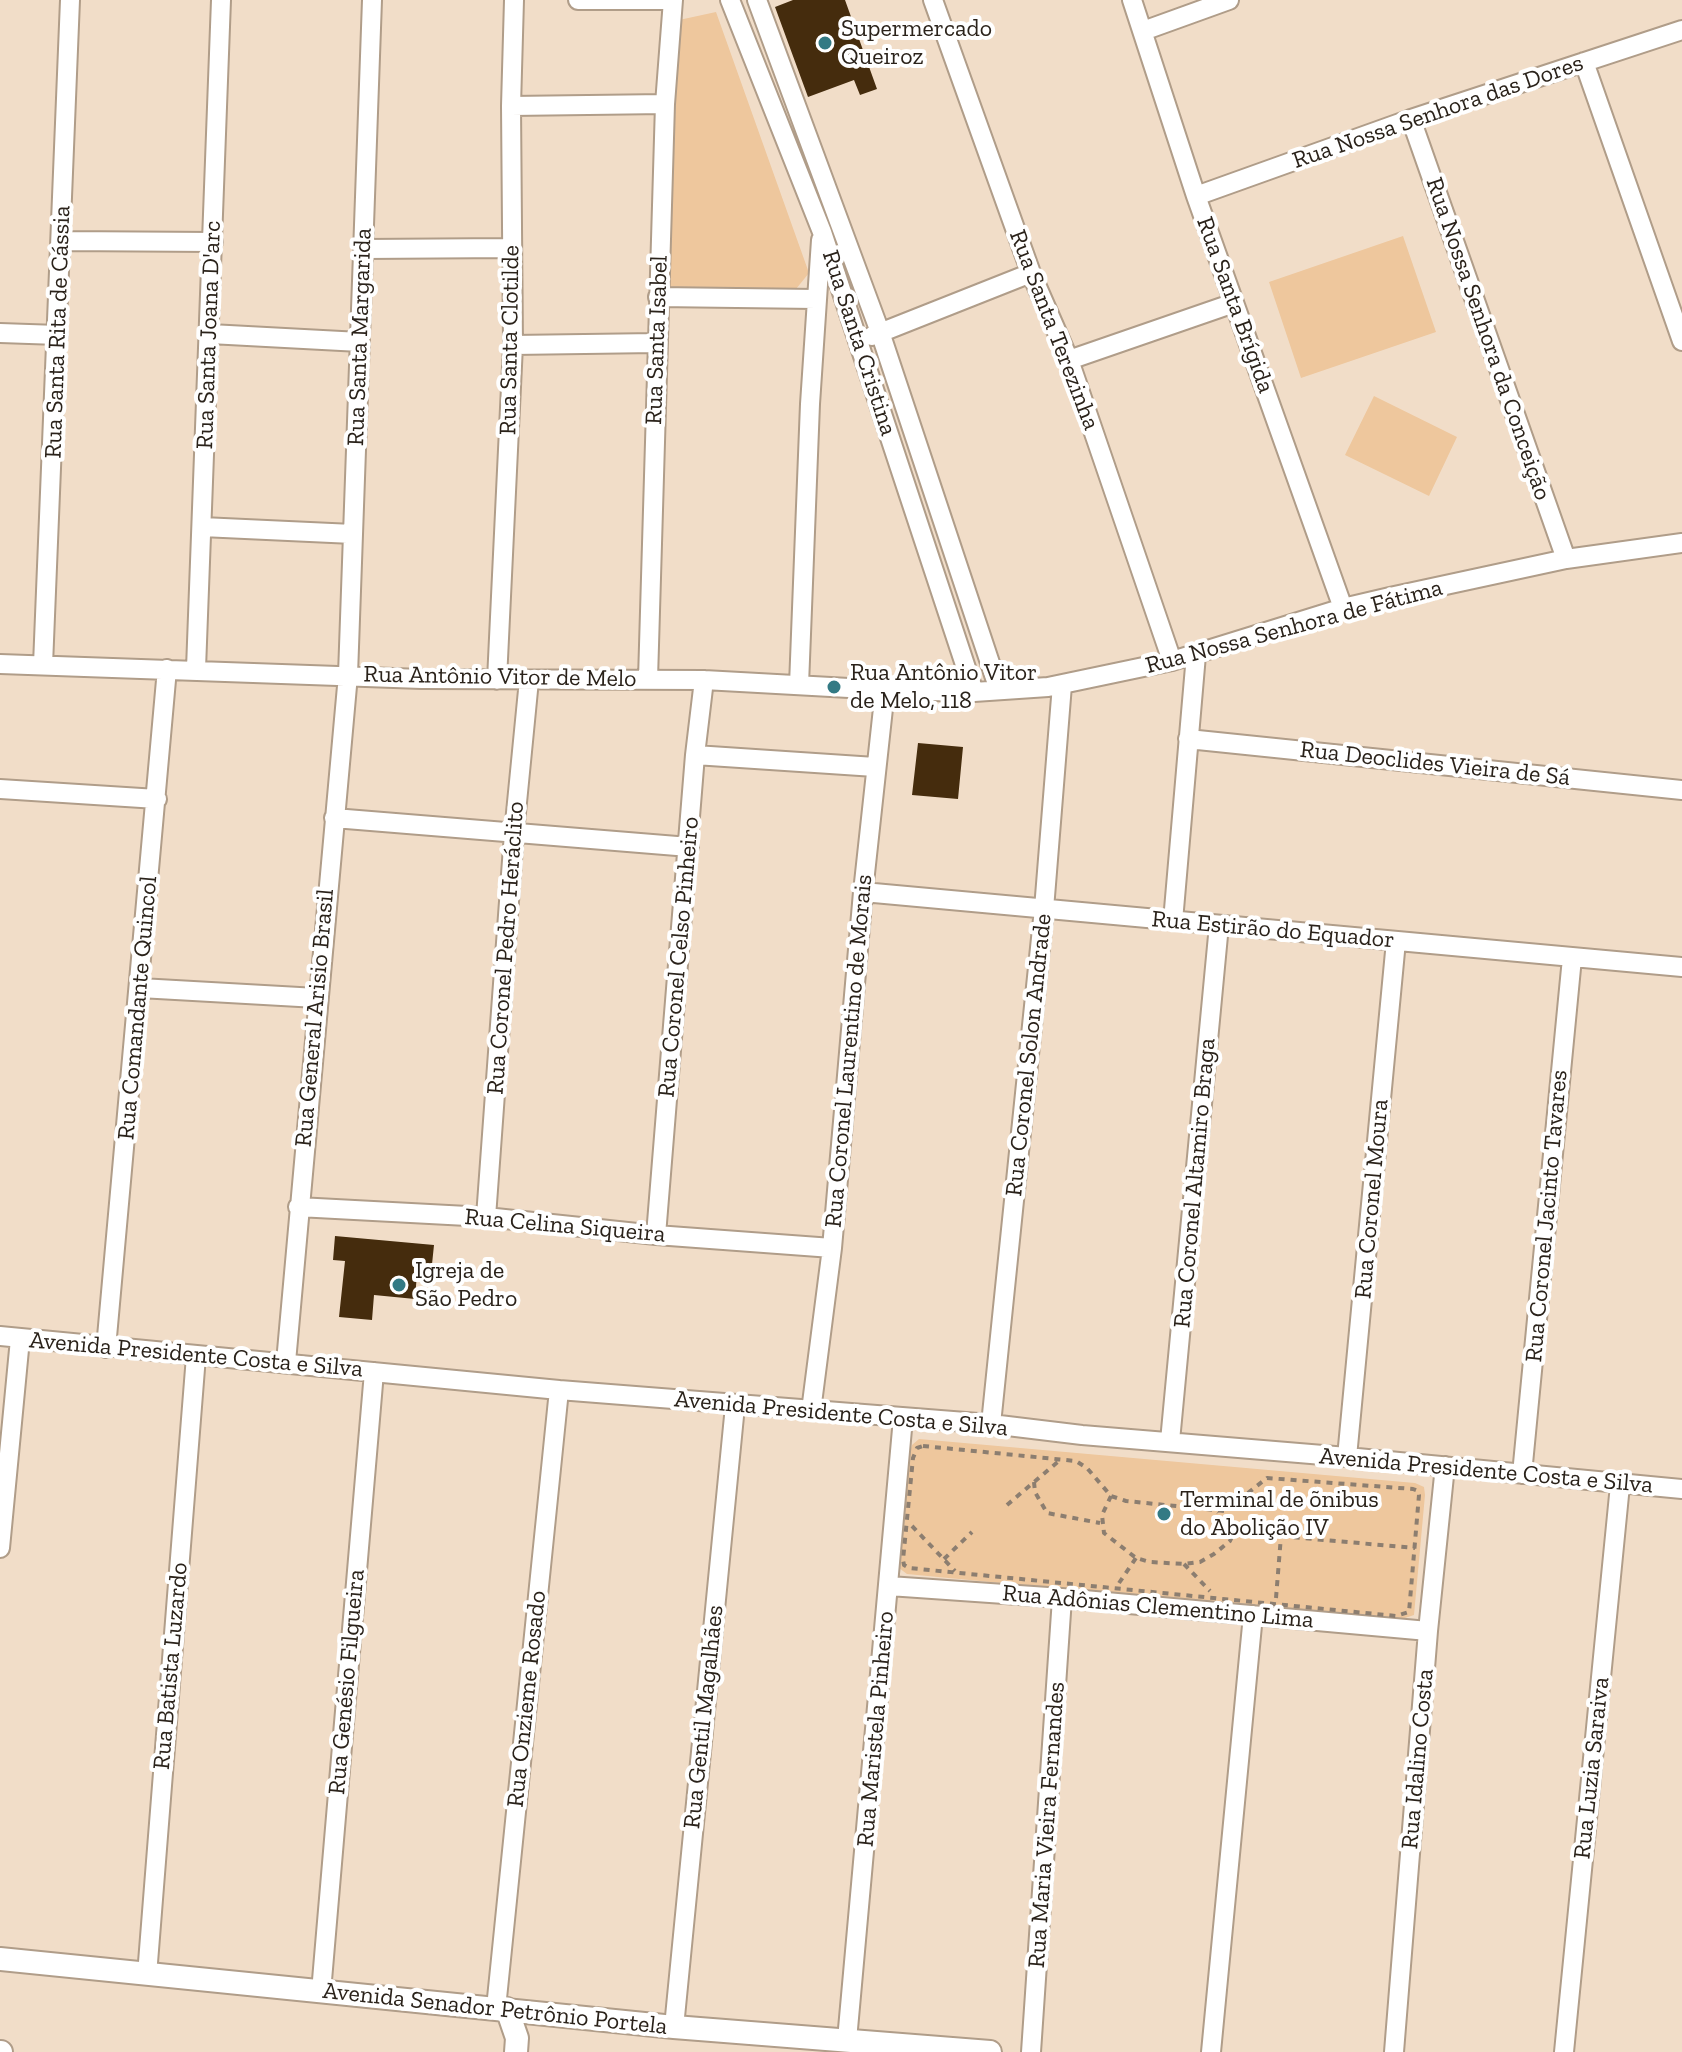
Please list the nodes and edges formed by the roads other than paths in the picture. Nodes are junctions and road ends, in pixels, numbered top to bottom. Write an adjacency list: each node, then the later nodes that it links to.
1 (70, 0): 20 (street, Rua Santa Rita de Cássia)
2 (221, 0): 21 (street, Rua Santa Joana D'arc)
3 (372, 0): 23 (street, Rua Santa Margarida)
4 (514, 0): 16 (street, Rua Santa Clotilde)
5 (578, 0): 6 (street)
6 (673, 0): 15 (street, Rua Santa Isabel)
7 (730, 0): 19 (street, Rua Santa Cristina)
8 (757, 0): 28 (street, Rua Santa Cristina)
9 (933, 0): 24 (street, Rua Santa Terezinha)
10 (1132, 0): 13 (street, Rua Santa Brígida)
11 (1229, 0): 13 (street)
12 (1682, 30): 14 (street, Rua Nossa Senhora das Dores)
13 (1143, 31): 18 (street, Rua Santa Brígida)
14 (1584, 62): 17 (street, Rua Nossa Senhora das Dores); 33 (street)
15 (665, 104): 16 (street); 25 (street, Rua Santa Isabel)
16 (511, 106): 22 (street, Rua Santa Clotilde)
17 (1411, 119): 18 (street, Rua Nossa Senhora das Dores); 41 (street, Rua Nossa Senhora da Conceição)
18 (1196, 196): 27 (street, Rua Santa Brígida)
19 (822, 232): 26 (street); 32 (street, Rua Santa Cristina)
20 (62, 241): 21 (street); 31 (street, Rua Santa Rita de Cássia)
21 (213, 242): 30 (street, Rua Santa Joana D'arc)
22 (511, 248): 23 (street); 36 (street, Rua Santa Clotilde)
23 (363, 249): 34 (street, Rua Santa Margarida)
24 (1031, 273): 28 (street); 37 (street, Rua Santa Terezinha)
25 (658, 297): 26 (street); 35 (street, Rua Santa Isabel)
26 (816, 299): 54 (street)
27 (1234, 303): 37 (street); 42 (street, Rua Santa Brígida)
28 (880, 332): 32 (street); 57 (street, Rua Santa Cristina)
29 (0, 333): 31 (street)
30 (210, 334): 34 (street); 38 (street, Rua Santa Joana D'arc)
31 (58, 335): 46 (street, Rua Santa Rita de Cássia)
32 (858, 341): 58 (street, Rua Santa Cristina)
33 (1682, 341)
34 (360, 342): 39 (street, Rua Santa Margarida)
35 (656, 343): 36 (street); 50 (street, Rua Santa Isabel)
36 (513, 345): 51 (street, Rua Santa Clotilde)
37 (1069, 360): 44 (street, Rua Santa Terezinha)
38 (202, 527): 39 (street); 48 (street, Rua Santa Joana D'arc)
39 (353, 534): 49 (street, Rua Santa Margarida)
40 (1682, 543): 41 (street, Rua Nossa Senhora de Fátima)
41 (1566, 559): 42 (street, Rua Nossa Senhora de Fátima)
42 (1343, 608): 43 (street, Rua Nossa Senhora de Fátima)
43 (1196, 655): 44 (street, Rua Nossa Senhora de Fátima); 59 (street)
44 (1172, 661): 55 (street, Rua Nossa Senhora de Fátima)
45 (0, 664): 46 (street, Rua Antônio Vitor de Melo)
46 (43, 665): 47 (street, Rua Antônio Vitor de Melo)
47 (167, 669): 48 (street, Rua Antônio Vitor de Melo); 64 (street, Rua Comandante Quincol)
48 (196, 669): 49 (street, Rua Antônio Vitor de Melo)
49 (348, 675): 51 (street, Rua Antônio Vitor de Melo); 65 (street, Rua General Arisio Brasil)
50 (648, 679): 52 (street, Rua Antônio Vitor de Melo); 53 (street, Rua Antônio Vitor de Melo)
51 (497, 680): 52 (street, Rua Antônio Vitor de Melo)
52 (529, 680): 66 (street, Rua Coronel Pedro Heráclito)
53 (704, 680): 54 (street, Rua Antônio Vitor de Melo); 60 (street, Rua Coronel Celso Pinheiro)
54 (799, 685): 56 (street, Rua Antônio Vitor de Melo)
55 (1062, 685): 57 (street, Rua Nossa Senhora de Fátima); 69 (street, Rua Coronel Solon Andrade)
56 (885, 690): 58 (street, Rua Antônio Vitor de Melo); 61 (street, Rua Coronel Laurentino de Morais)
57 (999, 690): 58 (street, Rua Antônio Vitor de Melo)
58 (974, 692)
59 (1188, 739): 63 (street, Rua Deoclides Vieira de Sá); 70 (street)
60 (695, 755): 61 (street); 67 (street, Rua Coronel Celso Pinheiro)
61 (875, 767): 68 (street, Rua Coronel Laurentino de Morais)
62 (0, 789): 64 (street)
63 (1682, 790)
64 (157, 799): 75 (street, Rua Comandante Quincol)
65 (334, 818): 66 (street); 76 (street, Rua General Arisio Brasil)
66 (514, 833): 67 (street); 78 (street, Rua Coronel Pedro Heráclito)
67 (689, 847): 79 (street, Rua Coronel Celso Pinheiro)
68 (863, 892): 69 (street, Rua Estirão do Equador); 80 (street, Rua Coronel Laurentino de Morais)
69 (1044, 909): 70 (street, Rua Estirão do Equador); 91 (street, Rua Coronel Solon Andrade)
70 (1173, 921): 71 (street, Rua Estirão do Equador)
71 (1219, 925): 72 (street, Rua Estirão do Equador); 92 (street, Rua Coronel Altamiro Braga)
72 (1396, 941): 73 (street, Rua Estirão do Equador); 93 (street, Rua Coronel Moura)
73 (1572, 958): 74 (street, Rua Estirão do Equador); 95 (street, Rua Coronel Jacinto Tavares)
74 (1682, 967)
75 (140, 988): 76 (street); 83 (street, Rua Comandante Quincol)
76 (317, 998): 77 (street, Rua General Arisio Brasil)
77 (298, 1207): 78 (street, Rua Celina Siqueira); 85 (street, Rua General Arisio Brasil)
78 (486, 1217): 79 (street, Rua Celina Siqueira)
79 (656, 1235): 80 (street, Rua Celina Siqueira)
80 (832, 1248): 89 (street, Rua Coronel Laurentino de Morais)
81 (0, 1336): 82 (street, Avenida Presidente Costa e Silva)
82 (20, 1339): 83 (street, Avenida Presidente Costa e Silva); 98 (street)
83 (106, 1348): 84 (street, Avenida Presidente Costa e Silva)
84 (196, 1356): 85 (street, Avenida Presidente Costa e Silva); 104 (street, Rua Batista Luzardo)
85 (286, 1362): 86 (street, Avenida Presidente Costa e Silva)
86 (374, 1372): 87 (street, Avenida Presidente Costa e Silva); 105 (street, Rua Genésio Filgueira)
87 (559, 1390): 88 (street, Avenida Presidente Costa e Silva); 106 (street, Rua Onzieme Rosado)
88 (735, 1406): 89 (street, Avenida Presidente Costa e Silva); 107 (street, Rua Gentil Magalhães)
89 (811, 1411): 90 (street, Avenida Presidente Costa e Silva)
90 (903, 1418): 91 (street, Avenida Presidente Costa e Silva); 99 (street, Rua Maristela Pinheiro)
91 (991, 1424): 92 (street, Avenida Presidente Costa e Silva)
92 (1170, 1441): 93 (street, Avenida Presidente Costa e Silva)
93 (1347, 1457): 94 (street, Avenida Presidente Costa e Silva)
94 (1445, 1466): 95 (street, Avenida Presidente Costa e Silva); 102 (street, Rua Idalino Costa)
95 (1522, 1474): 96 (street, Avenida Presidente Costa e Silva)
96 (1620, 1485): 97 (street, Avenida Presidente Costa e Silva); 115 (street, Rua Luzia Saraiva)
97 (1682, 1489)
98 (0, 1548)
99 (889, 1586): 100 (street, Rua Adônias Clementino Lima); 108 (street, Rua Maristela Pinheiro)
100 (1062, 1598): 101 (street, Rua Adônias Clementino Lima); 112 (street, Rua Maria Vieira Fernandes)
101 (1253, 1615): 102 (street, Rua Adônias Clementino Lima); 113 (street)
102 (1428, 1631): 114 (street, Rua Idalino Costa)
103 (0, 1959): 104 (street, Avenida Senador Petrônio Portela)
104 (147, 1975): 105 (street, Avenida Senador Petrônio Portela)
105 (321, 1992): 106 (street, Avenida Senador Petrônio Portela)
106 (502, 2008): 107 (street, Avenida Senador Petrônio Portela); 110 (street)
107 (674, 2027): 109 (street, Avenida Senador Petrônio Portela)
108 (847, 2040): 109 (street, Avenida Senador Petrônio Portela); 111 (street, Avenida Senador Petrônio Portela)
109 (817, 2046)
110 (516, 2052)
111 (990, 2052)
112 (1031, 2052)
113 (1211, 2052)
114 (1394, 2052)
115 (1564, 2052)

